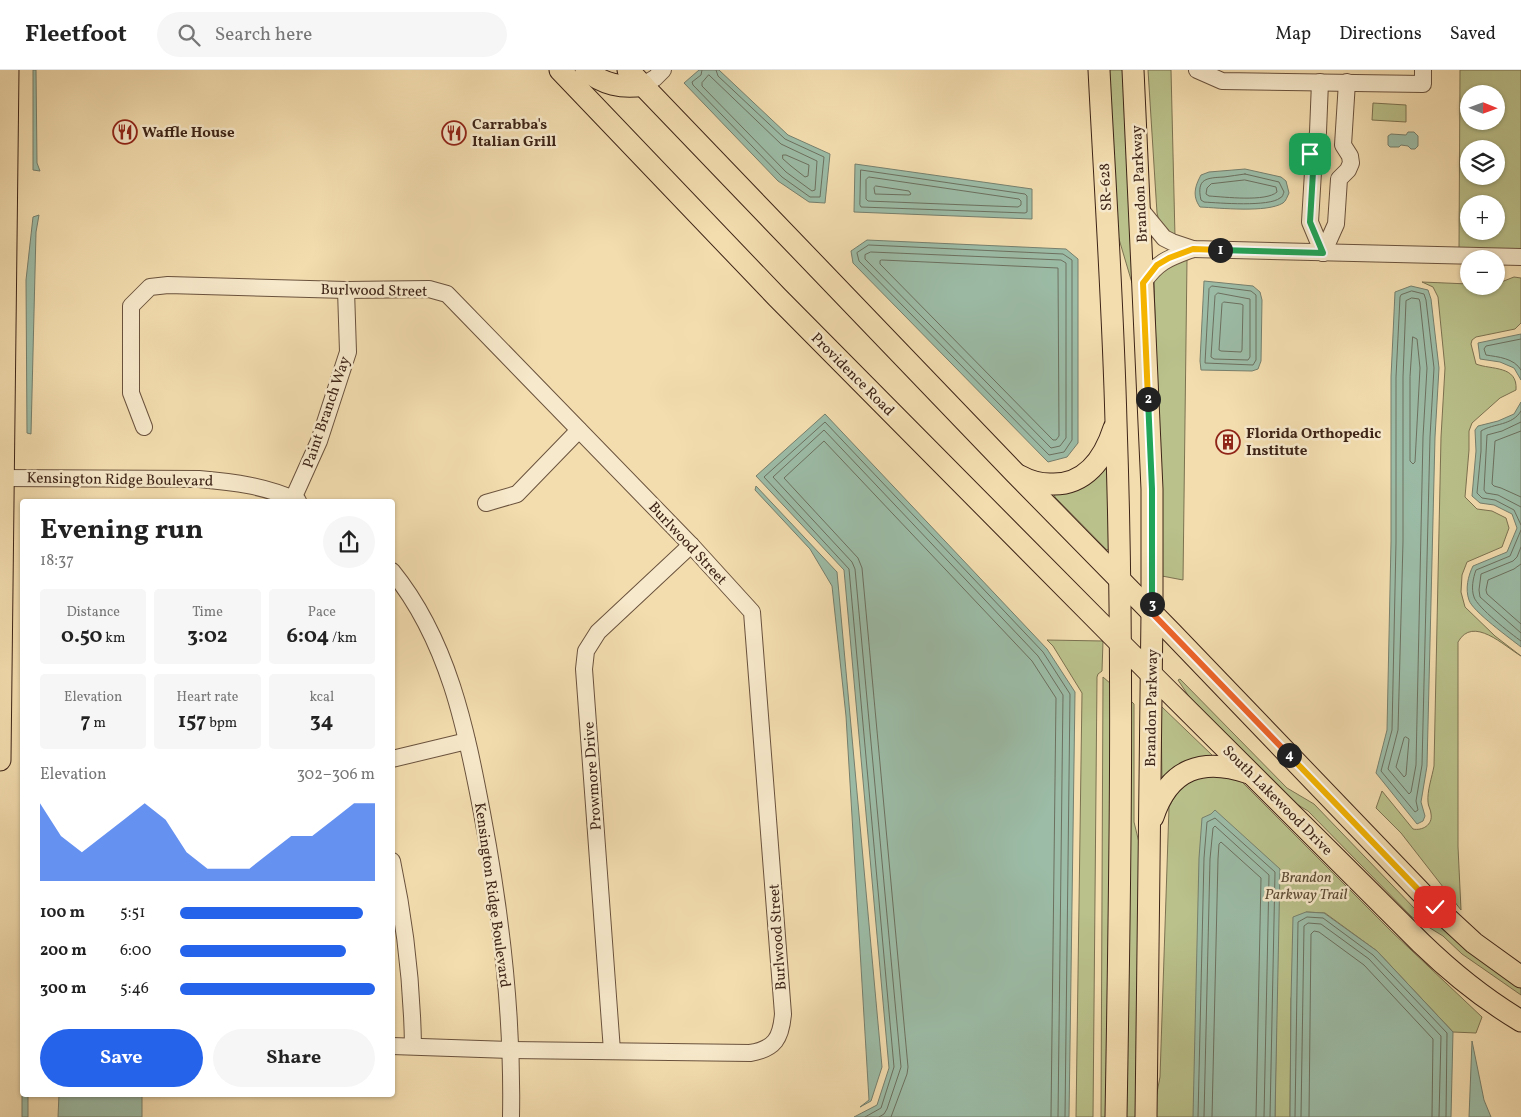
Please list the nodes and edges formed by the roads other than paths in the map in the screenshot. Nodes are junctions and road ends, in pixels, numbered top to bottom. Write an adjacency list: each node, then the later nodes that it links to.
1 (8, 70): 12 (main road)
2 (560, 70): 36 (main road, Providence Road)
3 (586, 70): 9 (main road)
4 (663, 70): 9 (street)
5 (1099, 70): 23 (main road, SR-628)
6 (1133, 70): 17 (main road, Brandon Parkway)
7 (1197, 70): 10 (street)
8 (1423, 70): 11 (street)
9 (636, 75): 27 (main road)
10 (1320, 82): 11 (street); 14 (street)
11 (1347, 82): 13 (street)
12 (4, 107): 28 (main road)
13 (1343, 145): 14 (street); 16 (street)
14 (1316, 146): 15 (street)
15 (1313, 172): 16 (street); 19 (street)
16 (1339, 179): 19 (street)
17 (1140, 210): 18 (street); 21 (main road, Brandon Parkway)
18 (1193, 249): 19 (street); 21 (street)
19 (1323, 253): 20 (street)
20 (1521, 257)
21 (1143, 283): 35 (main road, Brandon Parkway)
22 (346, 290): 25 (street, Burlwood Street); 26 (street, Burlwood Street); 30 (street, Paint Branch Way)
23 (1110, 303): 24 (main road, Brandon Parkway)
24 (1116, 421): 27 (main road); 34 (main road, Brandon Parkway)
25 (144, 427)
26 (579, 430): 31 (street); 32 (street, Burlwood Street)
27 (1015, 473): 34 (main road)
28 (2, 478): 29 (street, Kensington Ridge Boulevard); 40 (main road)
29 (289, 499)
30 (295, 499)
31 (486, 503)
32 (691, 545): 49 (street, Prowmore Drive); 49 (street, Burlwood Street)
33 (395, 575): 38 (street, Kensington Ridge Boulevard)
34 (1120, 578): 35 (main road); 36 (main road, Brandon Parkway)
35 (1152, 613): 37 (main road, Brandon Parkway); 44 (main road)
36 (1120, 643): 37 (main road, Providence Road); 51 (main road, Brandon Parkway)
37 (1151, 673): 41 (main road, South Lakewood Drive); 42 (main road, Brandon Parkway)
38 (467, 741): 39 (street); 48 (street, Kensington Ridge Boulevard)
39 (395, 758)
40 (0, 760)
41 (1249, 773): 42 (main road); 45 (main road, South Lakewood Drive)
42 (1150, 826): 52 (main road, Brandon Parkway)
43 (395, 879): 47 (street)
44 (1521, 977)
45 (1521, 1021)
46 (395, 1046): 47 (street, Burlwood Street)
47 (413, 1046): 48 (street, Burlwood Street)
48 (511, 1050): 49 (street, Burlwood Street); 50 (street, Kensington Ridge Boulevard)
49 (612, 1051)
50 (511, 1117)
51 (1116, 1117)
52 (1146, 1117)

